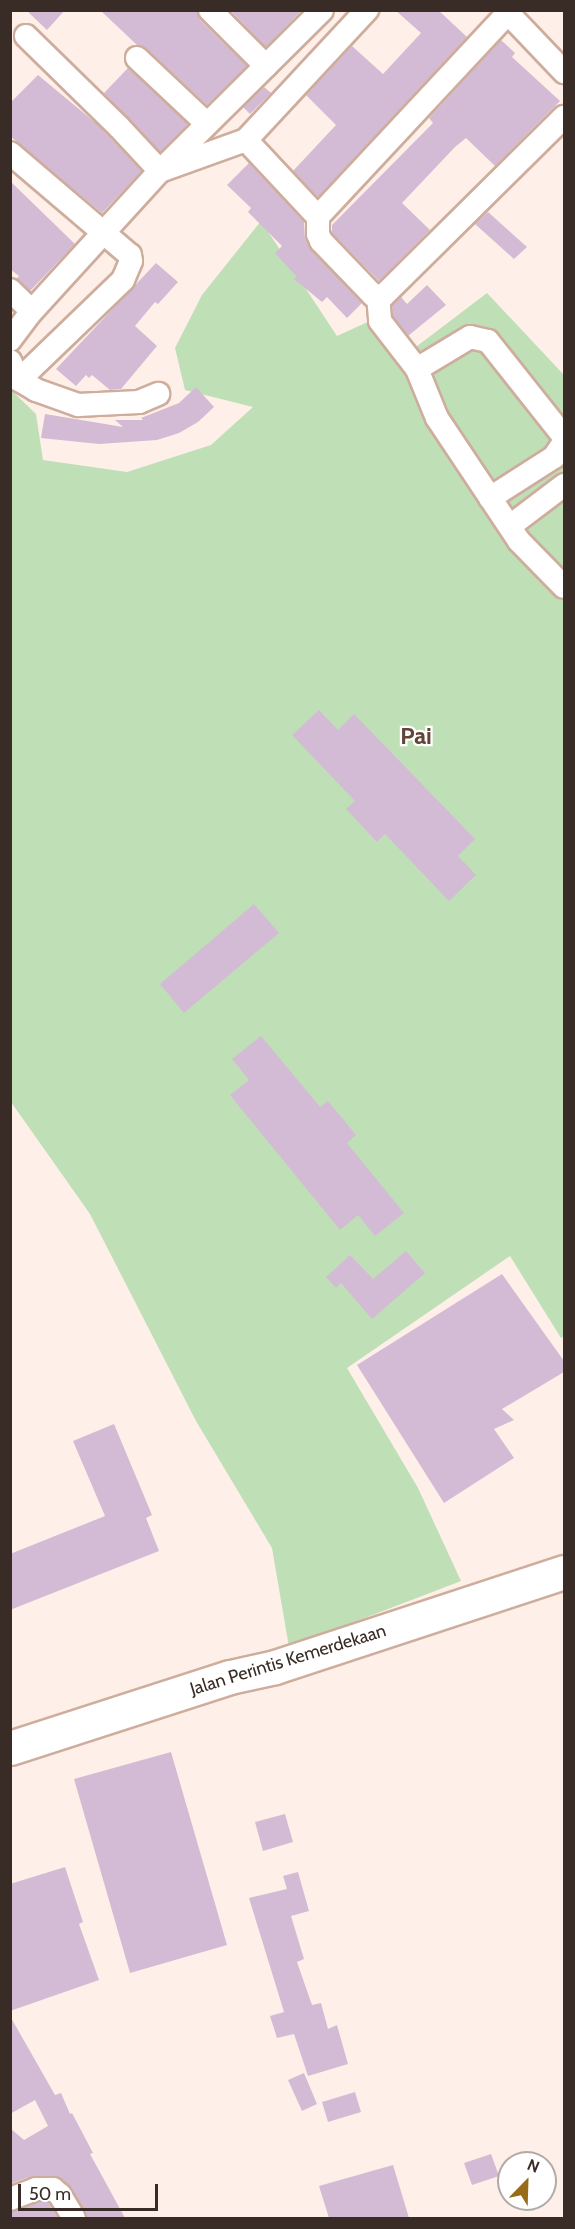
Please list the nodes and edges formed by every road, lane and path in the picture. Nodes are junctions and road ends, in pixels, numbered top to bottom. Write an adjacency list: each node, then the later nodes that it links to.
1 (210, 10): 7 (street)
2 (322, 10): 7 (street)
3 (367, 10): 11 (street)
4 (506, 12): 8 (street); 14 (street)
5 (26, 36): 13 (street)
6 (138, 58): 10 (street)
7 (266, 66): 10 (street)
8 (564, 72)
9 (564, 117): 17 (street)
10 (207, 124): 13 (street)
11 (246, 140): 13 (street); 14 (street)
12 (10, 153): 15 (street)
13 (160, 171): 15 (street)
14 (318, 217): 17 (street)
15 (103, 233): 18 (street); 21 (street)
16 (10, 290): 18 (street)
17 (378, 297): 20 (street)
18 (32, 311): 19 (street)
19 (10, 340)
20 (417, 369): 23 (street); 25 (street)
21 (15, 370): 22 (street)
22 (158, 394)
23 (562, 452): 25 (street)
24 (564, 485): 26 (street)
25 (490, 498): 26 (street)
26 (510, 526): 27 (street)
27 (564, 587)
28 (564, 1572): 29 (highway, Jalan Perintis Kemerdekaan)
29 (10, 1748)
30 (10, 2199): 31 (street)
31 (74, 2218)

